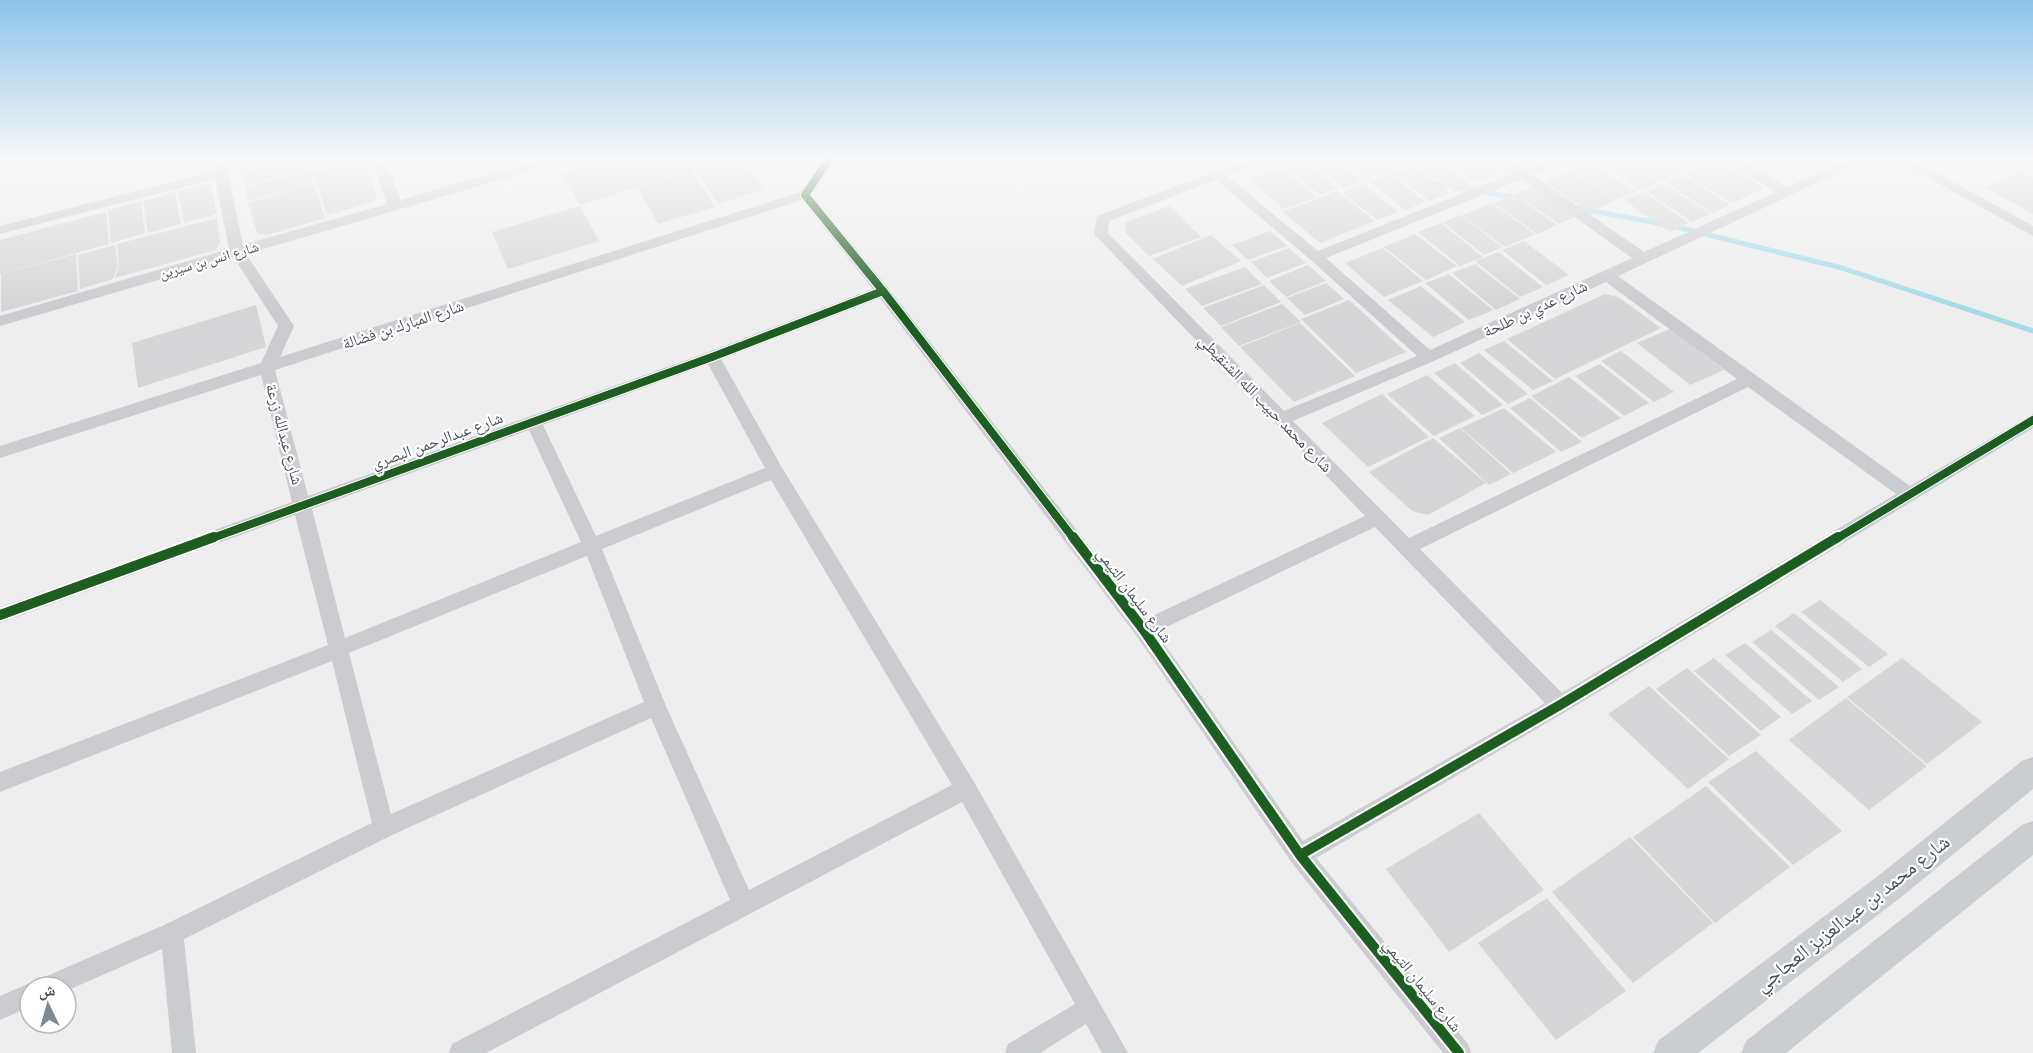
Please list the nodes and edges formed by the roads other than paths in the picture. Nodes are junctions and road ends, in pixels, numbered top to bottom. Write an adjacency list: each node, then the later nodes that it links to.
1 (75, 208): 12 (street)
2 (228, 208): 14 (street, شارع عبدالله زرعة)
3 (391, 208): 14 (street, شارع انس بن سيرين)
4 (764, 208): 22 (street, شارع المبارك بن فضالة)
5 (816, 208): 18 (street, شارع سليمان التيمي)
6 (1130, 208): 24 (street, شارع محمد حبيب الله الشنقيطي)
7 (1258, 208): 15 (street)
8 (1438, 208): 15 (street)
9 (1572, 208): 16 (street)
10 (1754, 208): 16 (street, شارع عدي بن طلحة)
11 (1990, 208): 13 (street)
12 (0, 230)
13 (2033, 232)
14 (237, 252): 19 (street, شارع انس بن سيرين); 22 (street, شارع عبدالله زرعة)
15 (1316, 257): 21 (street)
16 (1644, 259): 17 (street, شارع عدي بن طلحة)
17 (1607, 275): 21 (street, شارع عدي بن طلحة); 23 (street)
18 (883, 291): 20 (street, شارع عبدالرحمن البصري); 35 (street, شارع سليمان التيمي)
19 (0, 321)
20 (712, 357): 26 (street, شارع عبدالرحمن البصري); 28 (street)
21 (1428, 357): 24 (street, شارع عدي بن طلحة)
22 (267, 368): 27 (street, شارع المبارك بن فضالة); 30 (street, شارع عبدالله زرعة)
23 (1749, 380): 29 (street); 33 (street)
24 (1282, 420): 31 (street, شارع محمد حبيب الله الشنقيطي)
25 (2033, 420): 29 (street)
26 (533, 421): 30 (street, شارع عبدالرحمن البصري); 32 (street)
27 (0, 452)
28 (775, 471): 32 (street); 41 (street)
29 (1909, 494): 37 (street)
30 (304, 503): 34 (street, شارع عبدالرحمن البصري); 36 (street, شارع عبدالله زرعة)
31 (1377, 518): 33 (street, شارع محمد حبيب الله الشنقيطي); 35 (street)
32 (592, 546): 36 (street); 38 (street)
33 (1406, 548): 37 (street, شارع محمد حبيب الله الشنقيطي)
34 (0, 615)
35 (1143, 629): 44 (street, شارع سليمان التيمي)
36 (339, 649): 40 (street); 42 (street, شارع عبدالله زرعة)
37 (1560, 705): 44 (street)
38 (656, 706): 42 (street); 45 (street)
39 (2033, 771): 56 (street, شارع محمد بن عبدالعزيز العجاجي)
40 (0, 783)
41 (966, 789): 45 (street); 50 (street)
42 (384, 828): 46 (street)
43 (2033, 836): 57 (street)
44 (1300, 855): 55 (street, شارع سليمان التيمي)
45 (744, 905): 52 (street)
46 (171, 933): 47 (street); 51 (street)
47 (75, 975)
48 (18, 1000): 49 (street)
49 (0, 1008)
50 (1089, 1009): 53 (street); 54 (street)
51 (183, 1053)
52 (461, 1053)
53 (1017, 1053)
54 (1116, 1053)
55 (1459, 1053)
56 (1670, 1053)
57 (1758, 1053)

